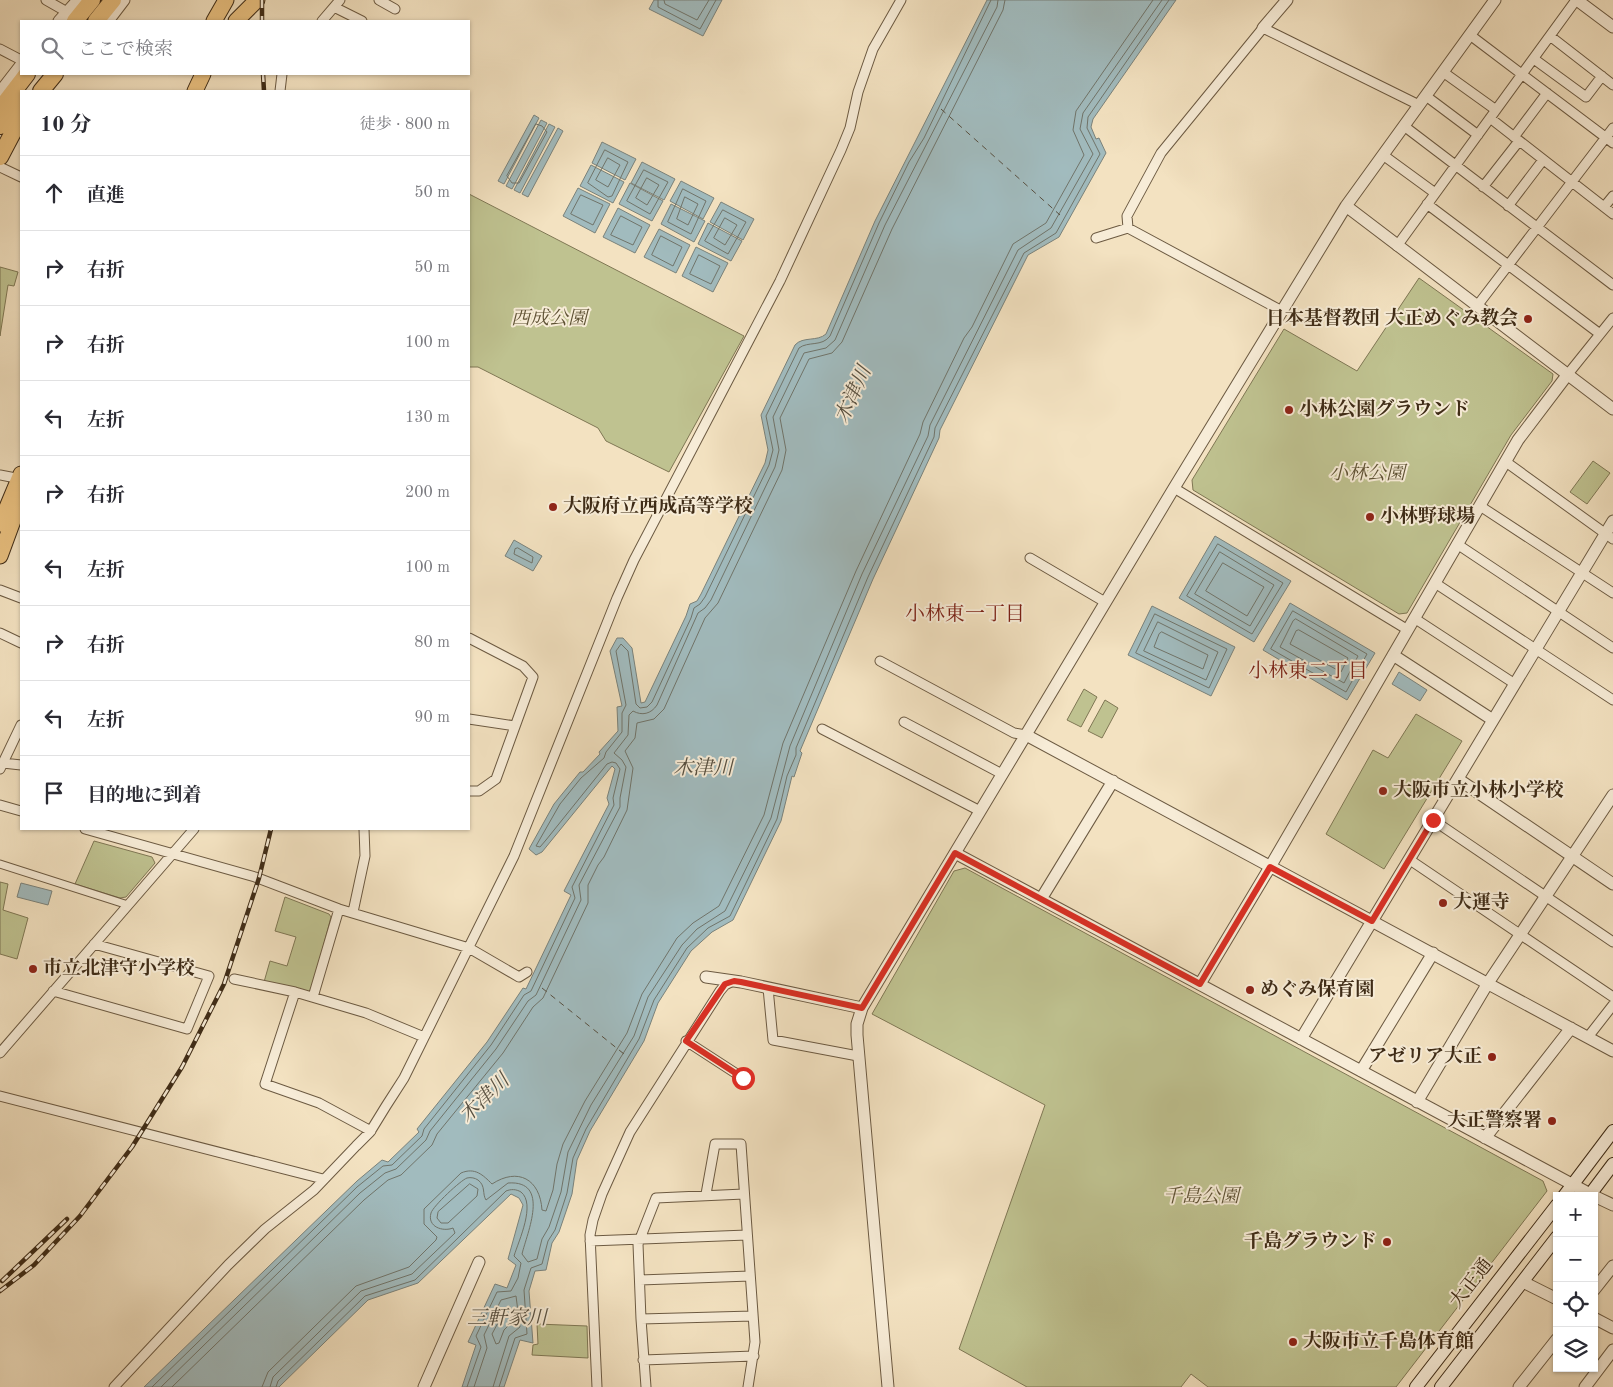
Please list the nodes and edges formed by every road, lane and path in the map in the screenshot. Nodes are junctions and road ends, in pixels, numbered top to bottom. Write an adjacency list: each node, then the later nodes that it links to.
1 (46, 0): 17 (street)
2 (78, 0): 17 (street)
3 (92, 0): 17 (highway)
4 (97, 0): 17 (highway)
5 (113, 0): 18 (highway)
6 (124, 0): 19 (street)
7 (226, 0): 20 (main road)
8 (242, 0): 21 (main road)
9 (257, 0): 22 (main road)
10 (379, 0): 16 (street)
11 (901, 0): 163 (street)
12 (1287, 0): 26 (street)
13 (1577, 0): 25 (street); 28 (street)
14 (1493, 1): 27 (street)
15 (337, 3): 23 (street); 24 (street)
16 (395, 9)
17 (74, 18)
18 (97, 20)
19 (109, 20)
20 (215, 20)
21 (228, 20)
22 (237, 20)
23 (323, 20)
24 (361, 20)
25 (1613, 27)
26 (1263, 28): 55 (street); 82 (street)
27 (1470, 35): 33 (street); 42 (street)
28 (1550, 36): 31 (street); 43 (street)
29 (0, 49): 30 (street)
30 (20, 59)
31 (1534, 59): 42 (street); 43 (street)
32 (20, 66): 52 (street)
33 (1443, 72): 55 (street); 57 (street)
34 (26, 75): 56 (highway)
35 (38, 75): 45 (highway)
36 (54, 75): 46 (highway)
37 (63, 75): 47 (street)
38 (192, 75): 48 (main road)
39 (203, 75): 49 (main road)
40 (213, 75): 50 (main road)
41 (282, 75): 51 (street)
42 (1522, 75): 53 (street); 57 (street)
43 (1602, 76): 44 (street)
44 (1613, 84)
45 (26, 90)
46 (42, 90)
47 (51, 90)
48 (184, 90)
49 (195, 90)
50 (206, 90)
51 (280, 90)
52 (0, 92)
53 (1547, 93): 64 (street); 65 (street)
54 (20, 97): 59 (highway)
55 (1422, 100): 60 (street); 63 (street)
56 (0, 109)
57 (1496, 110): 58 (street)
58 (1490, 118): 63 (street); 64 (street)
59 (0, 126)
60 (1404, 126): 67 (street); 70 (street)
61 (20, 127): 66 (highway); 68 (highway); 71 (street)
62 (1613, 128): 65 (street)
63 (1478, 135): 70 (street)
64 (1516, 139): 69 (street); 74 (street)
65 (1609, 141): 73 (street)
66 (0, 148)
67 (1383, 155): 75 (street); 78 (street)
68 (0, 157)
69 (1543, 160): 73 (street); 79 (street)
70 (1456, 165): 74 (street); 75 (street)
71 (0, 166): 72 (street)
72 (20, 176)
73 (1572, 182): 80 (street); 83 (street)
74 (1484, 187): 79 (street)
75 (1436, 193): 77 (street)
76 (1613, 196): 80 (street)
77 (1428, 204): 85 (street); 86 (street)
78 (1346, 206): 85 (street); 89 (street)
79 (1508, 206): 83 (street)
80 (1604, 208): 81 (street)
81 (1613, 214)
82 (1128, 228): 84 (street); 89 (street)
83 (1536, 228): 86 (street); 87 (street)
84 (1096, 238)
85 (1397, 246): 88 (street)
86 (1508, 265): 88 (street); 91 (street)
87 (1613, 285)
88 (1477, 306): 92 (street)
89 (1282, 312): 98 (street)
90 (1613, 318): 91 (street)
91 (1600, 334): 92 (street)
92 (1568, 374): 93 (street); 94 (street)
93 (1613, 409)
94 (1506, 462): 100 (street); 103 (street)
95 (0, 476): 96 (street)
96 (20, 477)
97 (20, 479): 102 (main road)
98 (1174, 488): 112 (street); 115 (street)
99 (20, 502): 105 (main road)
100 (1480, 506): 104 (street); 107 (street)
101 (1613, 521): 103 (street)
102 (0, 524)
103 (1609, 536): 107 (street)
104 (1457, 544): 108 (street); 113 (street)
105 (0, 556)
106 (1030, 558): 112 (street)
107 (1582, 572): 110 (street); 113 (street)
108 (1435, 583): 114 (street); 120 (street)
109 (0, 590): 111 (street)
110 (1613, 593)
111 (20, 598)
112 (1105, 602): 131 (street)
113 (1558, 611): 119 (street); 120 (street)
114 (1414, 618): 115 (street); 123 (street)
115 (1408, 630): 121 (street)
116 (0, 633): 118 (street)
117 (470, 639): 128 (street)
118 (20, 643)
119 (1613, 648)
120 (1536, 649): 123 (street); 124 (street)
121 (1393, 655): 126 (street); 152 (street)
122 (880, 660): 131 (street)
123 (1515, 684): 126 (street)
124 (1613, 700)
125 (470, 719): 128 (street)
126 (1493, 720): 135 (street)
127 (904, 722): 134 (street)
128 (515, 726): 137 (street)
129 (20, 727): 133 (street)
130 (822, 729): 141 (street)
131 (1026, 735): 134 (street); 136 (street)
132 (20, 765): 133 (street)
133 (2, 766)
134 (1002, 774): 141 (street)
135 (1458, 780): 143 (street); 149 (street)
136 (1112, 781): 152 (street); 155 (street)
137 (470, 791)
138 (1613, 795): 142 (street)
139 (0, 805): 140 (street)
140 (20, 811)
141 (980, 811): 148 (street)
142 (1609, 811): 149 (street)
143 (1433, 820): 150 (street); 154 (street)
144 (193, 830): 147 (street)
145 (364, 830): 158 (street)
146 (101, 831): 147 (street)
147 (172, 852): 156 (street); 157 (street)
148 (955, 853): 155 (street); 177 (street)
149 (1572, 856): 153 (street); 154 (street)
150 (1410, 860): 159 (street); 160 (street)
151 (0, 864): 156 (street)
152 (1270, 867): 159 (street); 170 (street)
153 (1613, 884)
154 (1546, 896): 160 (street); 161 (street)
155 (1041, 900): 170 (street)
156 (128, 905): 162 (street)
157 (339, 909): 158 (street); 174 (street)
158 (353, 912): 163 (street)
159 (1372, 921): 164 (street); 181 (street)
160 (1521, 934): 169 (street); 175 (street)
161 (1613, 942)
162 (94, 944): 172 (street); 172 (street)
163 (469, 948): 165 (street); 179 (street)
164 (1433, 953): 169 (street); 186 (street)
165 (527, 972)
166 (706, 977): 168 (street)
167 (234, 979): 173 (street)
168 (734, 981): 171 (street); 182 (street)
169 (1488, 983): 178 (street); 189 (street)
170 (1200, 984): 181 (street)
171 (768, 988): 177 (street); 185 (street)
172 (53, 991): 184 (street)
173 (295, 992): 174 (street); 190 (street)
174 (313, 997): 179 (street)
175 (1613, 997)
176 (1613, 1005): 180 (street)
177 (862, 1008): 185 (street)
178 (1571, 1028): 180 (street); 192 (street)
179 (424, 1037): 190 (street)
180 (1588, 1037): 183 (street)
181 (1302, 1039): 186 (street)
182 (686, 1041): 187 (street); 206 (street)
183 (1613, 1051)
184 (0, 1053)
185 (858, 1056): 230 (street)
186 (1361, 1072): 189 (street)
187 (743, 1078)
188 (0, 1096): 194 (street)
189 (1418, 1102): 192 (street)
190 (371, 1131): 194 (street)
191 (1613, 1131): 195 (main road)
192 (1486, 1138): 195 (street)
193 (1613, 1164): 198 (main road)
194 (323, 1179): 225 (street)
195 (1572, 1185): 196 (main road); 197 (street)
196 (1567, 1192)
197 (1586, 1192)
198 (1594, 1192)
199 (706, 1194): 200 (street); 200 (street); 205 (street)
200 (744, 1194): 204 (street)
201 (1598, 1198): 202 (street)
202 (1613, 1205)
203 (1553, 1210): 231 (main road, 大正通)
204 (747, 1235): 205 (street); 210 (street)
205 (639, 1239): 206 (street); 211 (street)
206 (590, 1241): 227 (street)
207 (1553, 1242): 212 (main road, 大正通)
208 (479, 1262): 226 (street)
209 (1613, 1266): 213 (street)
210 (750, 1276): 211 (street); 215 (street)
211 (640, 1280): 216 (street)
212 (1523, 1282): 214 (street); 232 (main road, 大正通)
213 (1598, 1285)
214 (1553, 1297)
215 (753, 1316): 216 (street); 221 (street)
216 (640, 1320): 222 (street)
217 (1598, 1320): 218 (street)
218 (1613, 1328)
219 (1553, 1344): 233 (street)
220 (1613, 1350): 223 (street)
221 (754, 1356): 222 (street); 229 (street)
222 (643, 1360): 228 (street)
223 (1609, 1361): 224 (street)
224 (1589, 1386)
225 (114, 1387)
226 (424, 1387)
227 (597, 1387)
228 (646, 1387)
229 (748, 1387)
230 (888, 1387)
231 (1416, 1387)
232 (1441, 1387)
233 (1519, 1387)

